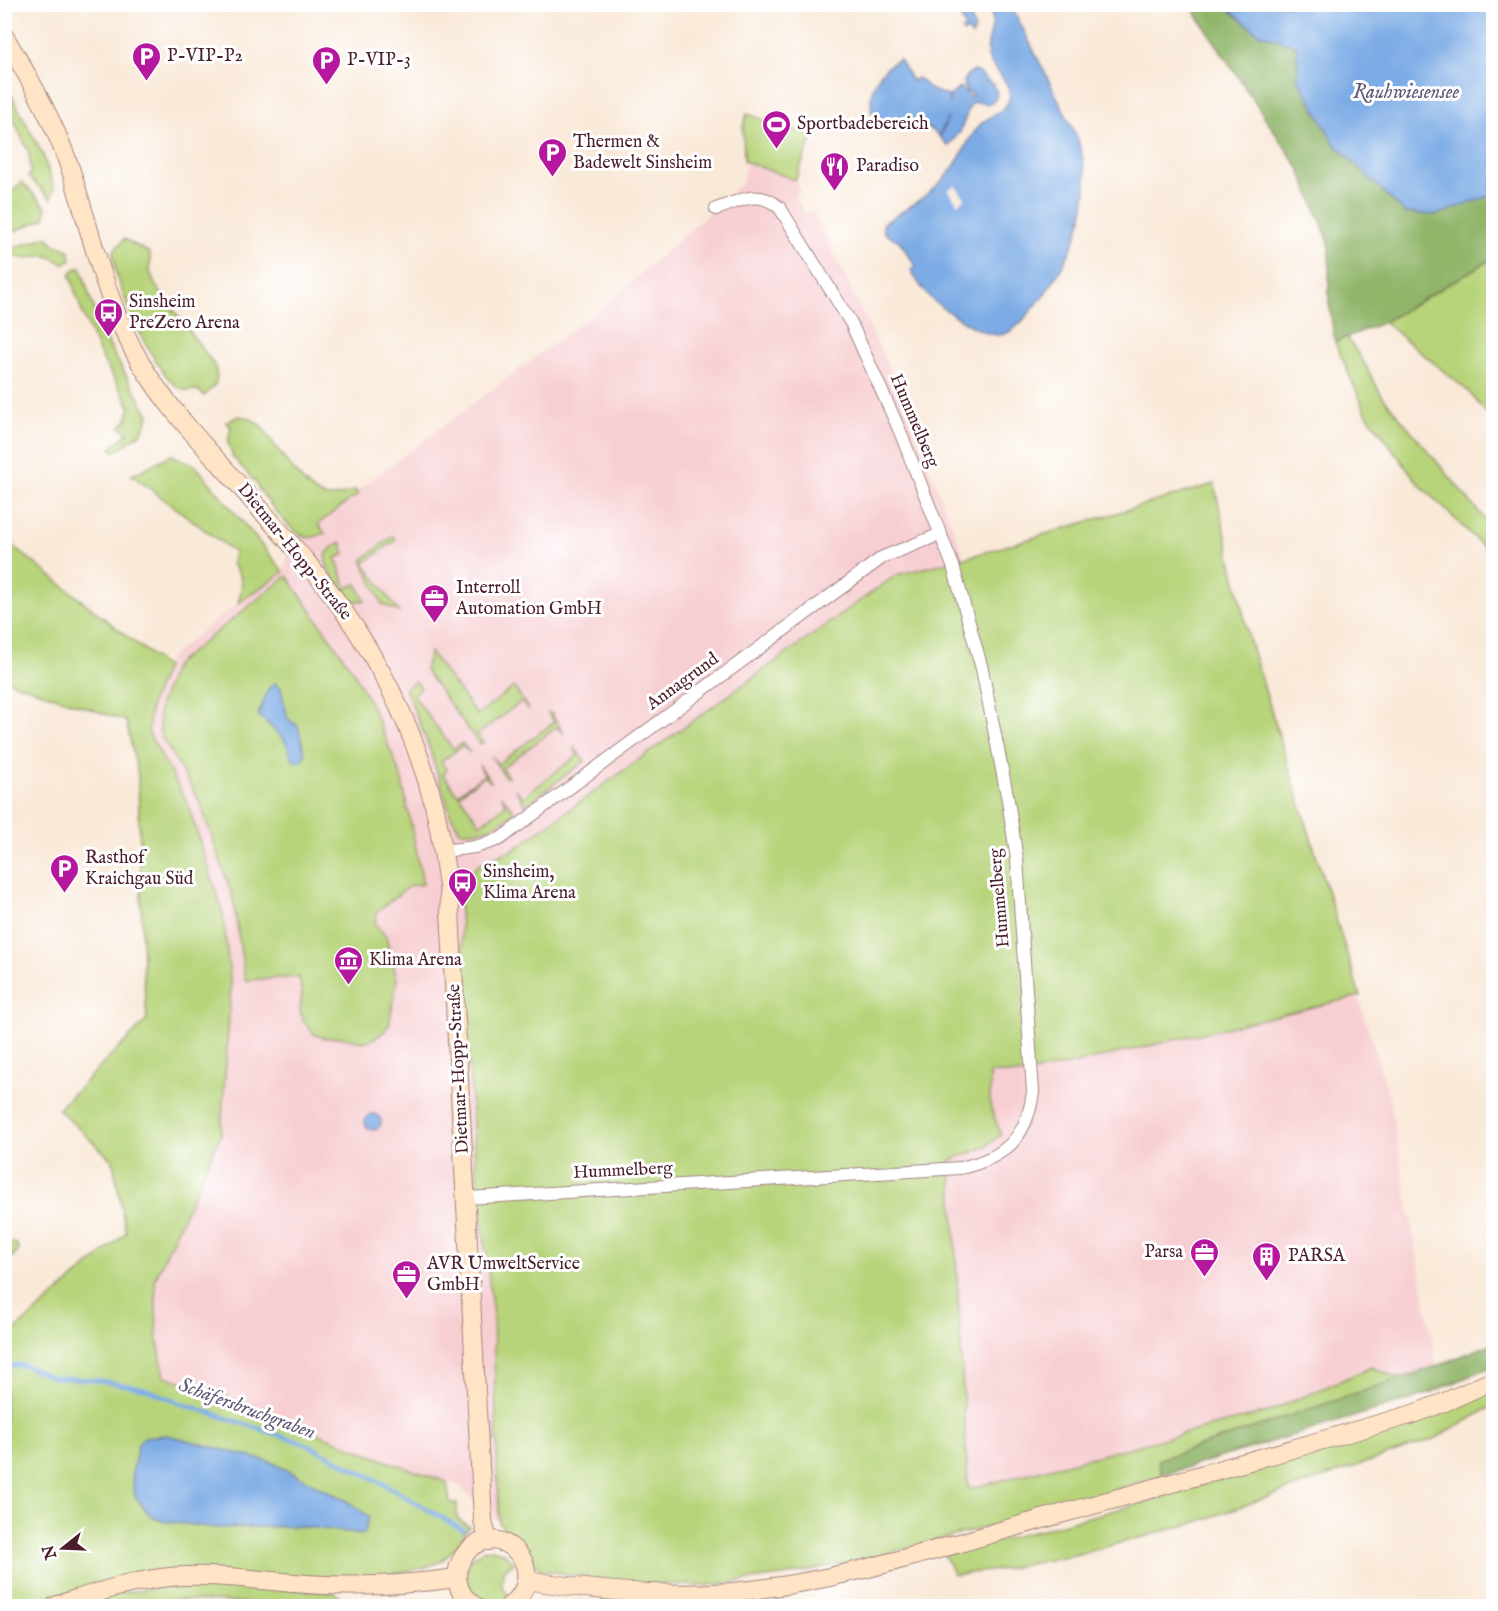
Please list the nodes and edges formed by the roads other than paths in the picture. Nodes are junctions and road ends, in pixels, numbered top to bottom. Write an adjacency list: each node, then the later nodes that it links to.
1 (4, 36): 4 (street, Dietmar-Hopp-Straße)
2 (716, 209): 3 (street, Hummelberg)
3 (941, 534): 4 (street, Annagrund); 5 (street, Hummelberg)
4 (443, 851): 5 (street, Dietmar-Hopp-Straße)
5 (466, 1198): 7 (street, Dietmar-Hopp-Straße)
6 (1494, 1380): 9 (street)
7 (488, 1541): 8 (street); 9 (street)
8 (457, 1578): 10 (street); 11 (street)
9 (526, 1580): 12 (street)
10 (55, 1606)
11 (475, 1606)
12 (509, 1606)

